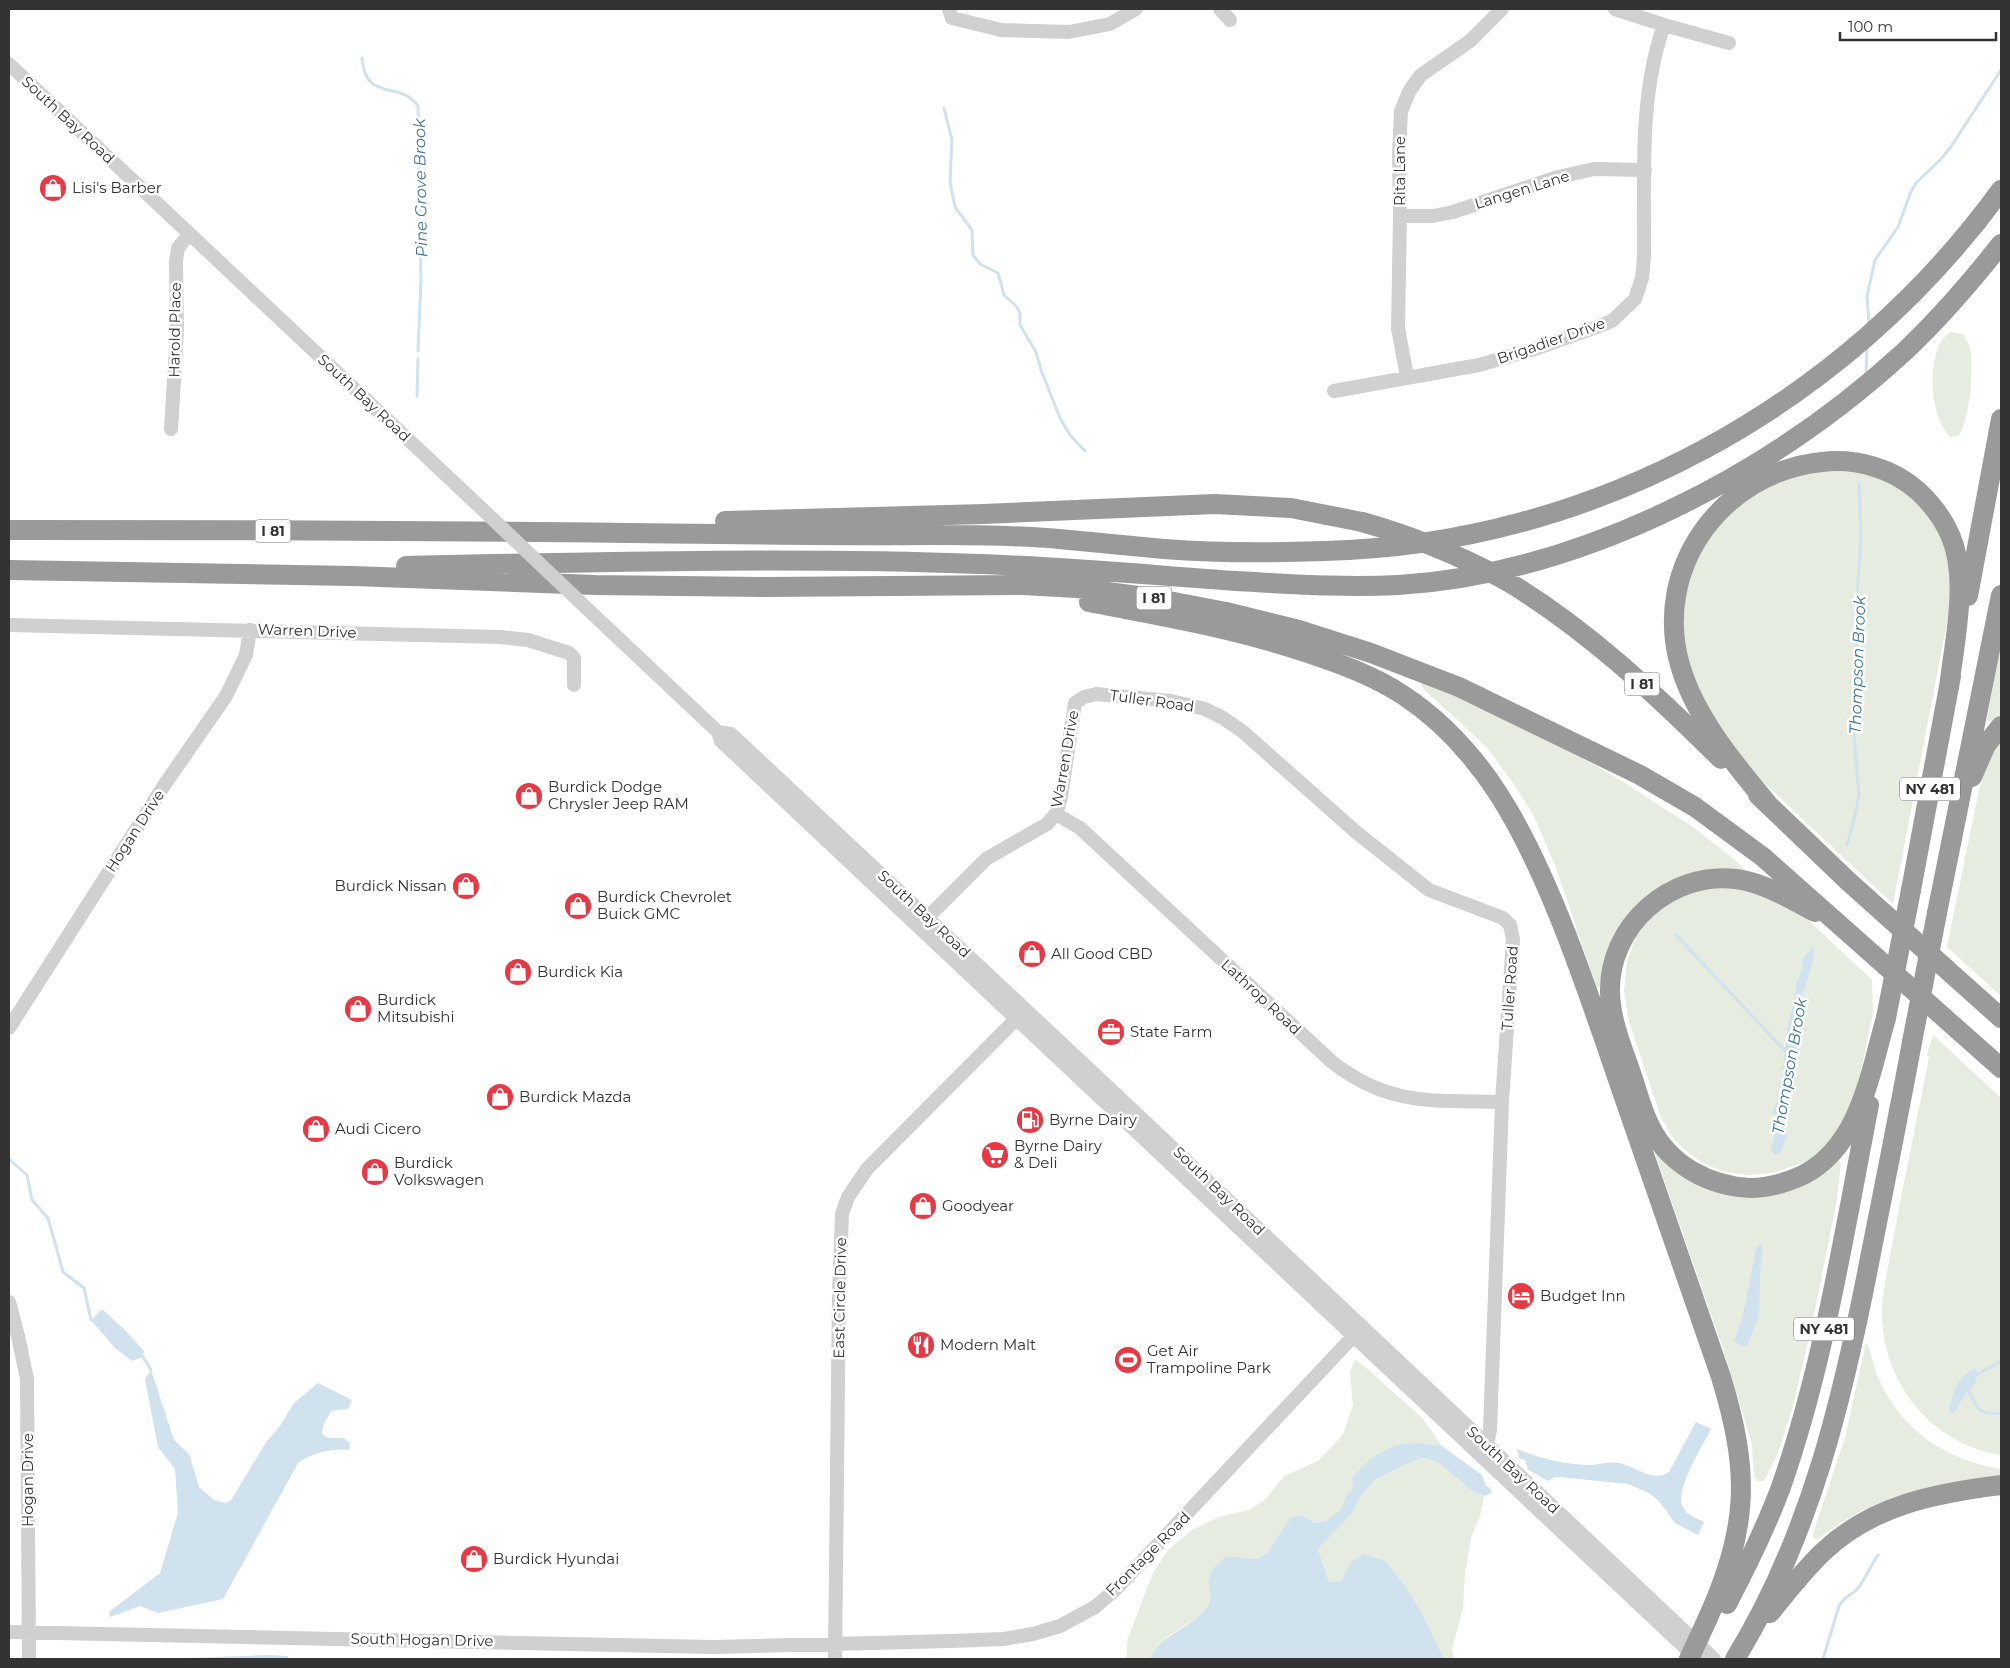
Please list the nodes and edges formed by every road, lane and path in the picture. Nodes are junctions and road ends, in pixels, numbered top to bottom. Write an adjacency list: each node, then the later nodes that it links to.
1 (949, 9): 2 (street)
2 (1136, 9)
3 (1220, 9): 6 (street)
4 (1502, 9): 12 (street, Rita Lane)
5 (1615, 9): 7 (street)
6 (1230, 20)
7 (1664, 25): 8 (street); 10 (street, Brigadier Drive)
8 (1728, 43)
9 (9, 64): 13 (street, South Bay Road)
10 (1645, 170): 12 (street, Langen Lane); 15 (street, Brigadier Drive)
11 (2001, 190): 20 (highway)
12 (1400, 216): 15 (street, Rita Lane)
13 (189, 234): 18 (street, Harold Place); 31 (street, South Bay Road, bridge)
14 (2001, 244): 22 (highway)
15 (1407, 377): 16 (street, Brigadier Drive)
16 (1334, 390)
17 (2001, 419): 28 (highway, NY 481)
18 (172, 429)
19 (9, 530): 20 (highway, I 81)
20 (538, 532): 32 (highway, I 81, bridge)
21 (9, 570): 22 (highway, I 81)
22 (169, 571): 23 (highway, I 81)
23 (1004, 585): 36 (highway, I 81); 47 (highway)
24 (2001, 595): 34 (highway, NY 481)
25 (9, 625): 26 (street, Warren Drive)
26 (250, 630): 27 (street, Warren Drive); 40 (street, Hogan Drive)
27 (574, 685)
28 (1949, 688): 32 (highway); 38 (highway, NY 481, bridge)
29 (1088, 696): 33 (street, Warren Drive); 42 (street, Tuller Road)
30 (2001, 726): 34 (highway)
31 (718, 732): 35 (street, South Bay Road); 37 (street, South Bay Road)
32 (1767, 803): 39 (highway, I 81)
33 (1056, 814): 35 (street, Warren Drive); 42 (street, Lathrop Road)
34 (1951, 838): 51 (highway, NY 481, bridge)
35 (928, 917): 37 (street, South Bay Road)
36 (1858, 941): 38 (highway); 41 (highway, I 81)
37 (1021, 1014): 44 (street, South Bay Road); 50 (street, East Circle Drive)
38 (1886, 1018): 47 (highway, NY 481)
39 (2001, 1018)
40 (9, 1028)
41 (2001, 1068)
42 (1502, 1102): 45 (street, Tuller Road)
43 (9, 1302): 49 (street, Hogan Drive)
44 (1357, 1332): 45 (street, South Bay Road); 50 (street, Frontage Road)
45 (1483, 1449): 55 (street, South Bay Road); 56 (street, South Bay Road)
46 (2001, 1485): 51 (highway)
47 (1711, 1623): 54 (highway, bridge); 55 (highway, NY 481)
48 (9, 1632): 49 (street, South Hogan Drive)
49 (29, 1632): 50 (street, South Hogan Drive); 52 (street, Hogan Drive)
50 (835, 1645): 53 (street, East Circle Drive)
51 (1738, 1655)
52 (29, 1659)
53 (835, 1659)
54 (1689, 1659)
55 (1696, 1659)
56 (1714, 1659)

